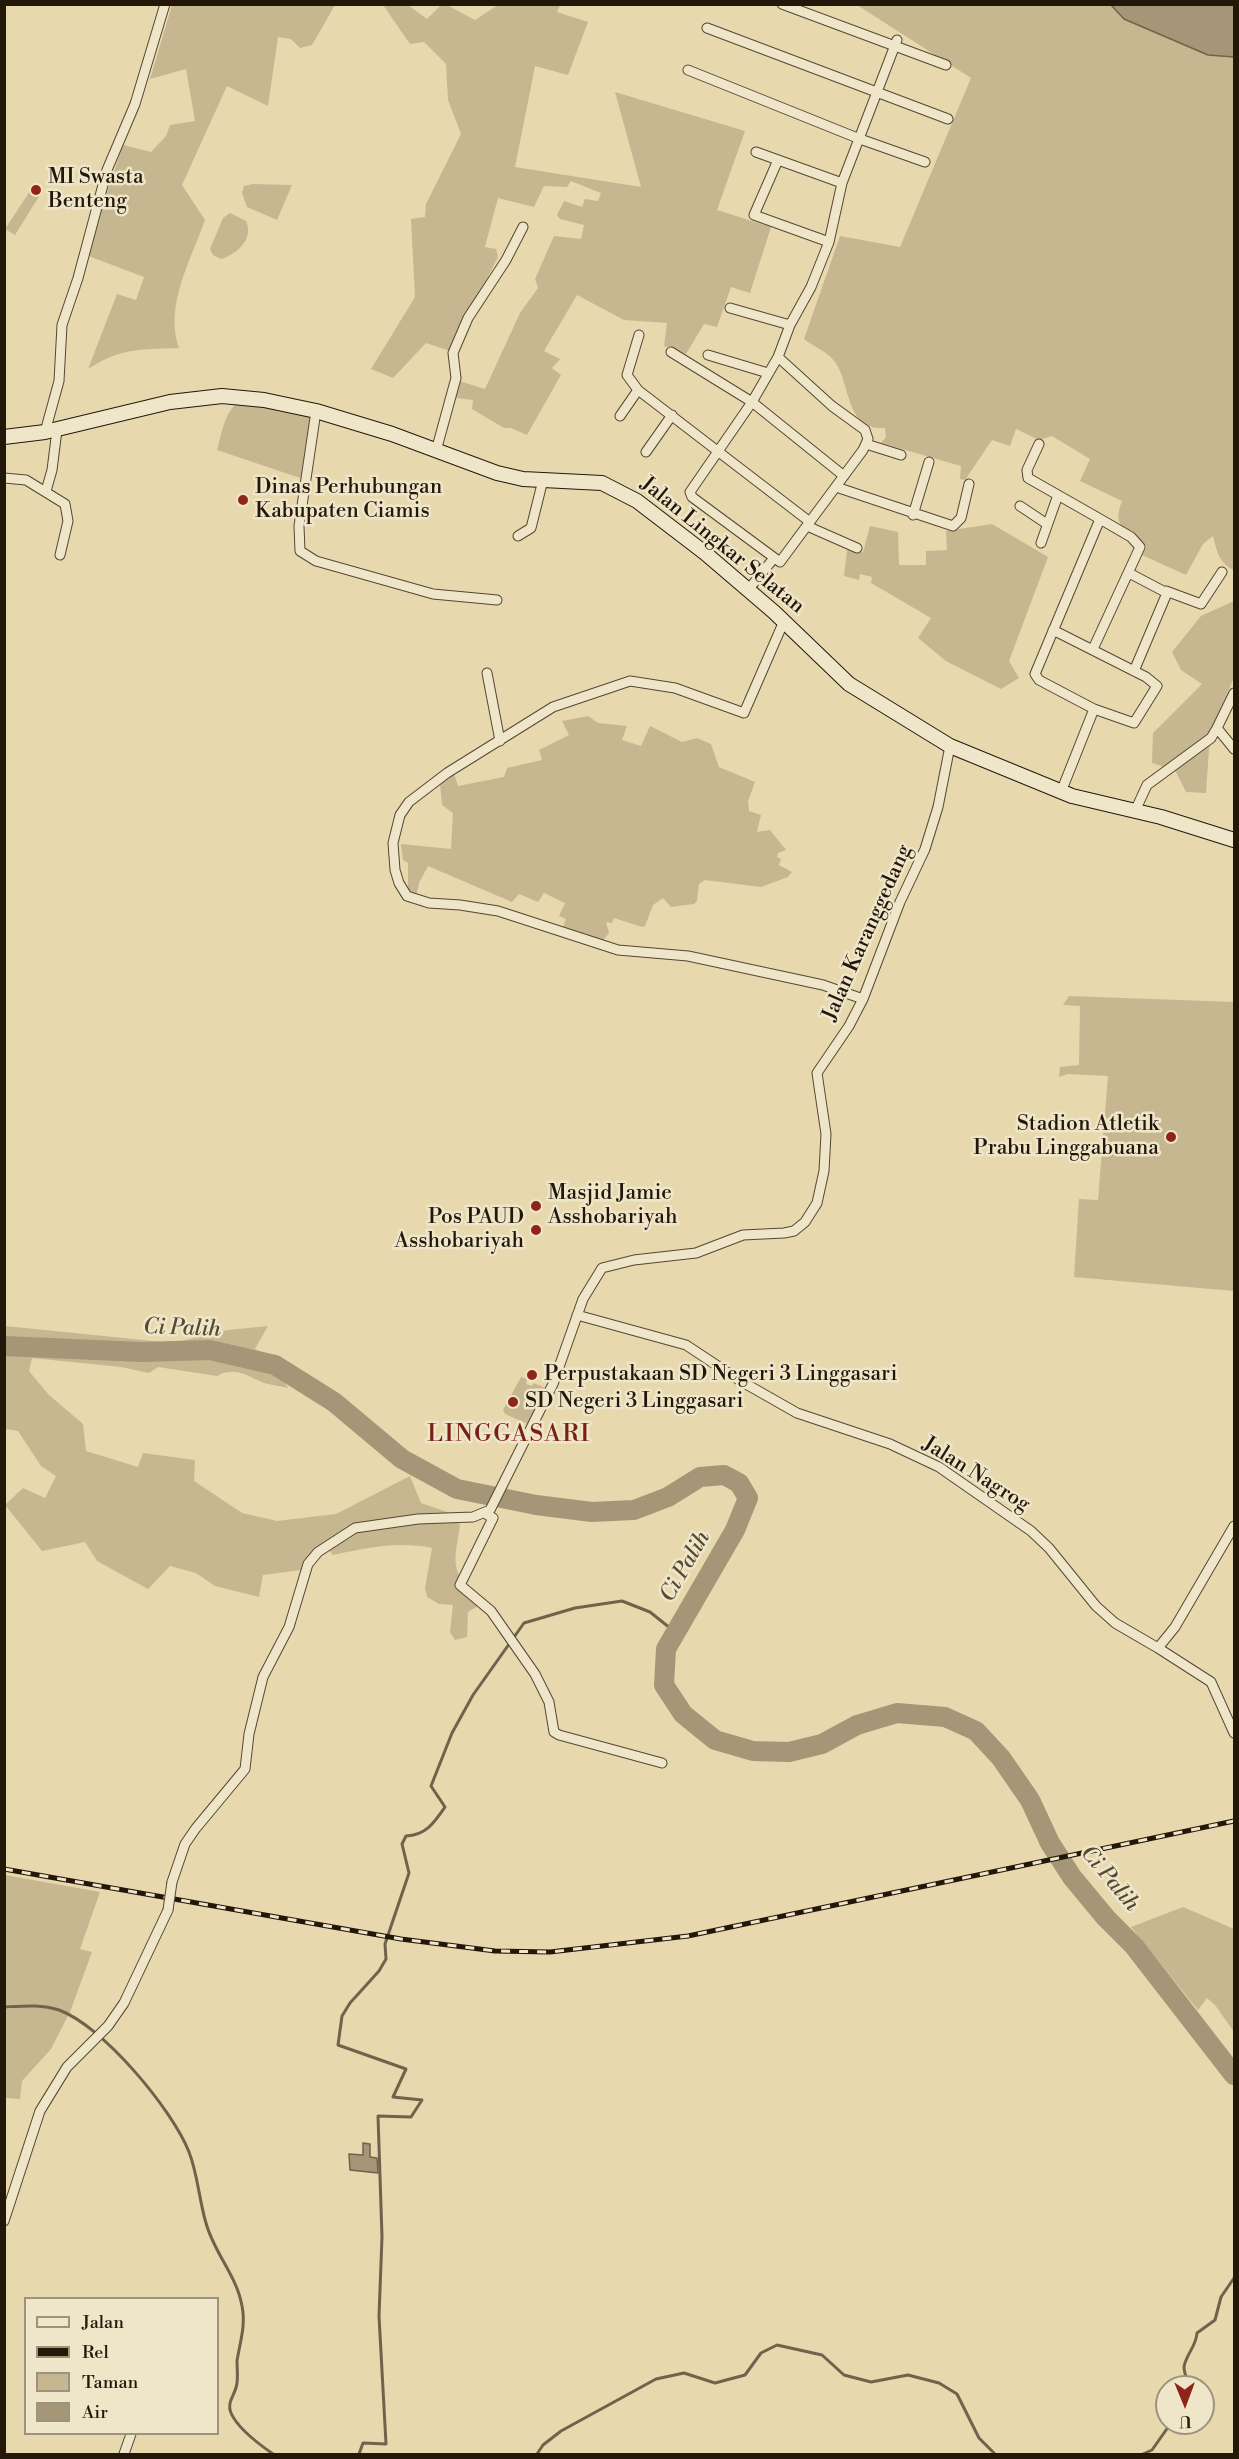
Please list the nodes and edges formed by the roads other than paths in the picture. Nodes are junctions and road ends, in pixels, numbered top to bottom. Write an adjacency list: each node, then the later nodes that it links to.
1 (165, 4): 28 (street)
2 (782, 4): 4 (street)
3 (707, 28): 7 (street)
4 (896, 43): 5 (street); 7 (street)
5 (946, 64)
6 (688, 70): 9 (street)
7 (878, 91): 8 (street); 9 (street)
8 (948, 119)
9 (860, 139): 12 (street); 13 (street)
10 (756, 152): 11 (street)
11 (778, 160): 13 (street); 15 (street)
12 (925, 162)
13 (842, 183): 15 (street)
14 (523, 227): 32 (street)
15 (829, 242): 17 (street)
16 (730, 308): 17 (street)
17 (790, 325): 21 (street)
18 (639, 335): 23 (street)
19 (671, 352): 24 (street)
20 (708, 355): 22 (street)
21 (778, 357): 22 (street); 30 (street)
22 (768, 373): 24 (street)
23 (638, 390): 26 (street); 27 (street)
24 (752, 402): 34 (street); 37 (street)
25 (316, 411): 28 (street, Jalan Lingkar Selatan); 32 (street, Jalan Lingkar Selatan); 58 (street)
26 (672, 415): 33 (street); 34 (street)
27 (620, 416)
28 (51, 431): 29 (street, Jalan Lingkar Selatan); 42 (street)
29 (4, 437)
30 (866, 444): 35 (street); 37 (street)
31 (1039, 444): 43 (street)
32 (436, 452): 39 (street, Jalan Lingkar Selatan)
33 (646, 452)
34 (718, 453): 47 (street); 53 (street)
35 (901, 455)
36 (929, 462): 45 (street)
37 (844, 476): 41 (street)
38 (4, 478): 42 (street)
39 (543, 480): 49 (street); 56 (street, Jalan Lingkar Selatan)
40 (969, 484): 45 (street)
41 (836, 487): 45 (street); 47 (street)
42 (46, 490): 52 (street)
43 (1058, 495): 46 (street); 48 (street)
44 (1020, 506): 48 (street)
45 (913, 515)
46 (1100, 519): 55 (street); 60 (street)
47 (808, 524): 51 (street); 53 (street)
48 (1047, 524): 50 (street)
49 (518, 536)
50 (1041, 543)
51 (857, 549)
52 (60, 555)
53 (774, 558): 56 (street)
54 (1222, 572): 57 (street)
55 (1129, 573): 57 (street); 61 (street)
56 (748, 590): 59 (street, Jalan Lingkar Selatan)
57 (1166, 591): 62 (street)
58 (497, 600)
59 (784, 621): 67 (street); 68 (street, Jalan Lingkar Selatan)
60 (1053, 630): 61 (street); 65 (street)
61 (1094, 649): 62 (street)
62 (1134, 671): 65 (street)
63 (487, 673): 67 (street)
64 (1234, 693): 66 (street)
65 (1094, 709): 70 (street)
66 (1217, 728): 69 (street); 71 (street)
67 (500, 741): 73 (street)
68 (950, 746): 70 (street, Jalan Lingkar Selatan); 73 (street, Jalan Karanggedang)
69 (1234, 749)
70 (1061, 792): 71 (street, Jalan Lingkar Selatan)
71 (1135, 811): 72 (street, Jalan Lingkar Selatan)
72 (1234, 840)
73 (863, 999): 74 (street, Jalan Karanggedang)
74 (577, 1315): 75 (street, Jalan Karanggedang); 77 (street, Jalan Nagrog)
75 (488, 1512): 79 (street); 80 (street, bridge)
76 (1234, 1526): 77 (street)
77 (1158, 1648): 78 (street, Jalan Nagrog)
78 (1234, 1732)
79 (662, 1763)
80 (4, 2221)
81 (130, 2435): 82 (street)
82 (124, 2454)

